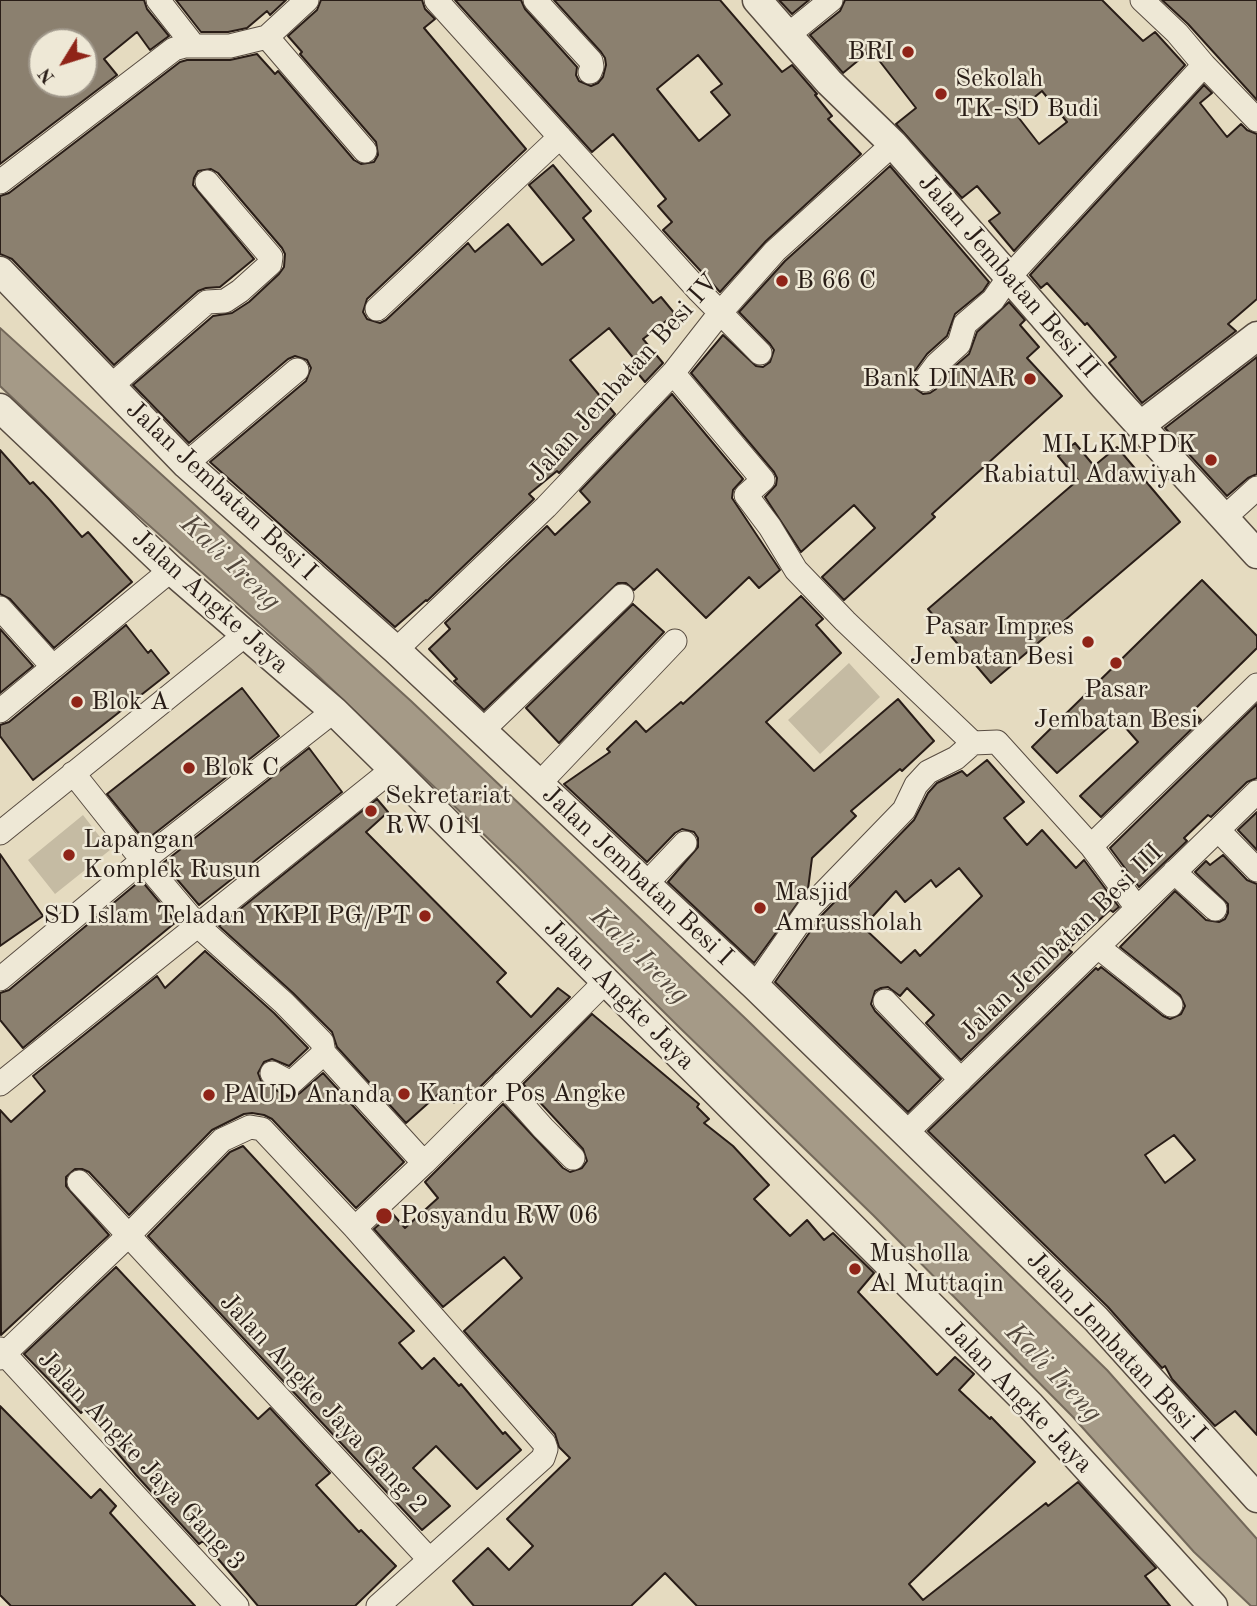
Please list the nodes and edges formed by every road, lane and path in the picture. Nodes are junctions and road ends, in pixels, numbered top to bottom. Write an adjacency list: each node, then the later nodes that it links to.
1 (158, 0): 10 (street)
2 (306, 0): 9 (street)
3 (436, 0): 14 (street)
4 (535, 0): 12 (street)
5 (757, 0): 8 (street, Jalan Jembatan Besi II)
6 (831, 0): 8 (street)
7 (1142, 0): 11 (street)
8 (788, 35): 15 (street, Jalan Jembatan Besi II)
9 (267, 37): 10 (street); 16 (street)
10 (194, 46): 17 (street)
11 (1204, 65): 13 (street); 20 (street)
12 (590, 72)
13 (1257, 120)
14 (560, 137): 21 (street); 22 (street)
15 (893, 144): 20 (street, Jalan Jembatan Besi II); 22 (street, Jalan Jembatan Besi IV)
16 (365, 151)
17 (0, 182)
18 (207, 182): 28 (street)
19 (0, 271): 28 (street, Jalan Jembatan Besi I)
20 (1009, 277): 27 (street); 30 (street, Jalan Jembatan Besi II)
21 (377, 309)
22 (720, 313): 24 (street); 26 (street, Jalan Jembatan Besi IV)
23 (1257, 336): 30 (street)
24 (760, 353)
25 (297, 370): 31 (street)
26 (673, 373): 40 (street, Jalan Jembatan Besi IV); 46 (street)
27 (925, 380)
28 (111, 386): 31 (street, Jalan Jembatan Besi I)
29 (5, 422): 35 (street, Jalan Angke Jaya)
30 (1141, 425): 33 (street, Jalan Jembatan Besi II)
31 (186, 464): 40 (street, Jalan Jembatan Besi I)
32 (1257, 488): 33 (street)
33 (1224, 518): 34 (street, Jalan Jembatan Besi II)
34 (1257, 554)
35 (171, 570): 38 (street, Jalan Angke Jaya); 41 (street)
36 (622, 596): 45 (street)
37 (0, 608): 41 (street)
38 (245, 635): 44 (street, Jalan Angke Jaya); 48 (street)
39 (675, 641): 49 (street)
40 (396, 650): 45 (street, Jalan Jembatan Besi I)
41 (53, 667): 43 (street)
42 (1257, 685): 54 (street)
43 (0, 711)
44 (334, 711): 47 (street, Jalan Angke Jaya); 55 (street)
45 (482, 731): 49 (street, Jalan Jembatan Besi I)
46 (972, 743): 54 (street); 65 (street)
47 (393, 769): 61 (street); 64 (street, Jalan Angke Jaya)
48 (73, 773): 52 (street); 55 (street)
49 (539, 785): 58 (street, Jalan Jembatan Besi I)
50 (1257, 792): 51 (street, Jalan Jembatan Besi III)
51 (1218, 830): 56 (street); 57 (street, Jalan Jembatan Besi III)
52 (0, 833)
53 (685, 843): 58 (street)
54 (1091, 846): 59 (street)
55 (143, 861): 61 (street); 63 (street)
56 (1257, 870)
57 (1174, 872): 59 (street, Jalan Jembatan Besi III); 60 (street)
58 (646, 884): 65 (street, Jalan Jembatan Besi I)
59 (1137, 908): 62 (street, Jalan Jembatan Besi III)
60 (1215, 909)
61 (197, 925): 68 (street); 72 (street)
62 (1098, 947): 67 (street); 70 (street, Jalan Jembatan Besi III)
63 (0, 979)
64 (606, 981): 71 (street); 84 (street, Jalan Angke Jaya)
65 (755, 986): 73 (street, Jalan Jembatan Besi I)
66 (885, 1001): 70 (street)
67 (1171, 1006)
68 (324, 1053): 69 (street); 75 (street)
69 (272, 1073)
70 (961, 1080): 73 (street, Jalan Jembatan Besi III)
71 (503, 1083): 74 (street); 75 (street)
72 (0, 1084)
73 (906, 1133): 80 (street, Jalan Jembatan Besi I)
74 (573, 1158)
75 (424, 1163): 77 (street)
76 (79, 1182): 78 (street, Jalan Angke Jaya Gang 2)
77 (355, 1228): 78 (street); 81 (street)
78 (129, 1235): 79 (street, Jalan Angke Jaya Gang 3); 81 (street, Jalan Angke Jaya Gang 2)
79 (2, 1354): 82 (street, Jalan Angke Jaya Gang 3)
80 (1257, 1498)
81 (429, 1559): 83 (street)
82 (237, 1606)
83 (377, 1606)
84 (1213, 1606)

